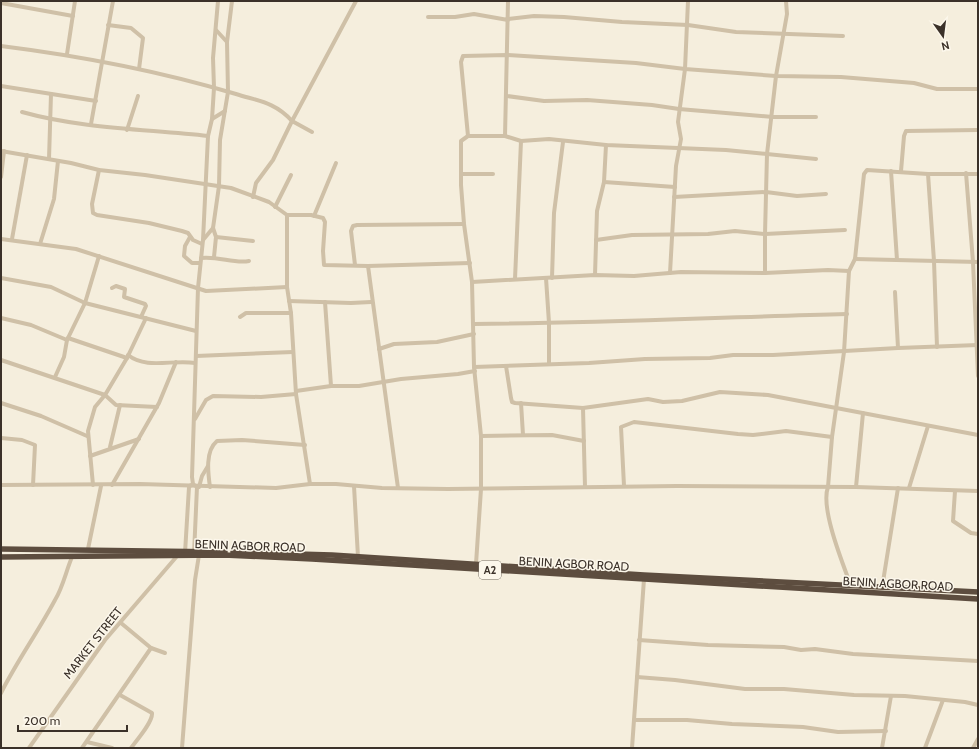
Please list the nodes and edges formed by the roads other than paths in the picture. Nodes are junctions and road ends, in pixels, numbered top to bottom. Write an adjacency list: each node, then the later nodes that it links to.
1 (75, 1): 10 (street)
2 (113, 1): 13 (street)
3 (218, 1): 15 (street)
4 (232, 1): 18 (street)
5 (356, 1): 41 (street)
6 (508, 1): 12 (street)
7 (688, 1): 14 (street)
8 (786, 1): 16 (street)
9 (1, 3): 10 (street)
10 (73, 16): 20 (street)
11 (428, 17): 12 (street)
12 (507, 20): 14 (street); 21 (street)
13 (108, 25): 22 (street); 23 (street)
14 (688, 25): 16 (street); 24 (street)
15 (216, 30): 18 (street); 27 (street)
16 (783, 34): 17 (street); 25 (street)
17 (843, 36)
18 (227, 42): 29 (street)
19 (1, 46): 20 (street)
20 (68, 54): 22 (street)
21 (507, 55): 24 (street); 32 (street); 47 (street)
22 (103, 61): 23 (street); 33 (street)
23 (139, 69): 27 (street)
24 (685, 69): 25 (street); 34 (street)
25 (776, 76): 28 (street); 37 (street)
26 (1, 86): 30 (street)
27 (214, 88): 29 (street); 39 (street)
28 (978, 89)
29 (228, 92): 35 (street); 41 (street)
30 (52, 94): 33 (street); 40 (street)
31 (138, 96): 43 (street)
32 (507, 96): 34 (street); 48 (street)
33 (96, 100): 42 (street)
34 (679, 109): 37 (street); 52 (street)
35 (225, 111): 39 (street); 72 (street)
36 (22, 112): 40 (street)
37 (772, 117): 38 (street); 54 (street)
38 (816, 117)
39 (212, 119): 46 (street)
40 (50, 120): 42 (street); 56 (street)
41 (292, 121): 45 (street); 77 (street)
42 (91, 124): 43 (street)
43 (127, 130): 46 (street)
44 (978, 130): 62 (street)
45 (312, 132)
46 (208, 136): 71 (street)
47 (468, 136): 48 (street); 64 (street)
48 (505, 136): 49 (street)
49 (521, 141): 50 (street); 113 (street)
50 (562, 142): 51 (street); 112 (street)
51 (606, 145): 52 (street); 70 (street)
52 (678, 149): 54 (street); 73 (street)
53 (2, 151): 55 (street); 69 (street)
54 (767, 154): 57 (street); 74 (street)
55 (27, 155): 56 (street); 89 (street)
56 (49, 159): 58 (street)
57 (816, 159)
58 (58, 161): 60 (street); 93 (street)
59 (336, 163): 80 (street)
60 (99, 170): 71 (street); 86 (street)
61 (891, 171): 62 (street); 97 (street); 98 (street)
62 (901, 171): 66 (street)
63 (966, 173): 66 (street); 67 (street); 101 (street)
64 (462, 174): 65 (street); 81 (street)
65 (493, 174)
66 (928, 174): 100 (street)
67 (978, 174)
68 (291, 175): 78 (street)
69 (1, 177)
70 (604, 182): 73 (street); 90 (street)
71 (206, 183): 72 (street); 92 (street)
72 (219, 186): 77 (street); 82 (street)
73 (675, 186): 76 (street)
74 (766, 192): 75 (street); 76 (street); 85 (street)
75 (826, 194)
76 (674, 196): 84 (street)
77 (253, 197): 78 (street)
78 (274, 207): 79 (street)
79 (287, 215): 80 (street); 115 (street)
80 (314, 216): 104 (street)
81 (464, 224): 102 (street); 104 (street)
82 (213, 228): 87 (street); 92 (street)
83 (845, 230): 85 (street)
84 (672, 234): 85 (street); 90 (street); 107 (street)
85 (764, 234): 108 (street)
86 (190, 237): 92 (street); 103 (street)
87 (216, 237): 91 (street); 95 (street)
88 (1, 239): 89 (street)
89 (12, 239): 93 (street)
90 (596, 240): 109 (street)
91 (253, 241)
92 (203, 242): 96 (street)
93 (40, 244): 94 (street)
94 (99, 256): 117 (street); 122 (street)
95 (214, 257): 96 (street); 99 (street)
96 (201, 258): 103 (street)
97 (855, 259): 98 (street); 106 (street)
98 (897, 260): 100 (street)
99 (249, 261)
100 (934, 261): 101 (street); 134 (street)
101 (976, 262): 133 (street)
102 (470, 263): 105 (street); 114 (street)
103 (200, 264): 117 (street)
104 (355, 265): 105 (street)
105 (368, 266): 121 (street)
106 (850, 271): 108 (street); 124 (street)
107 (670, 273): 108 (street); 109 (street)
108 (765, 273)
109 (595, 275): 112 (street)
110 (1, 278): 122 (street)
111 (546, 278): 112 (street); 113 (street); 128 (street)
112 (552, 278)
113 (515, 279): 114 (street)
114 (472, 282): 129 (street)
115 (287, 287): 117 (street); 119 (street)
116 (112, 288): 127 (street)
117 (198, 288): 130 (street)
118 (895, 292): 135 (street)
119 (290, 301): 120 (street); 123 (street)
120 (325, 302): 121 (street); 150 (street)
121 (371, 302): 136 (street)
122 (85, 303): 127 (street); 132 (street)
123 (291, 313): 125 (street); 137 (street)
124 (847, 314): 128 (street); 138 (street)
125 (240, 317)
126 (1, 318): 132 (street)
127 (144, 318): 130 (street); 139 (street)
128 (549, 323): 129 (street); 144 (street)
129 (474, 324): 131 (street)
130 (196, 331): 140 (street)
131 (474, 334): 136 (street); 146 (street)
132 (68, 339): 139 (street); 148 (street)
133 (977, 345): 134 (street); 147 (street)
134 (937, 346): 135 (street)
135 (898, 348): 138 (street)
136 (378, 349): 149 (street)
137 (293, 352): 140 (street); 151 (street)
138 (844, 352): 144 (street); 158 (street)
139 (128, 356): 142 (street); 152 (street)
140 (196, 356): 143 (street)
141 (1, 360): 148 (street)
142 (176, 362): 143 (street); 156 (street)
143 (195, 363): 160 (street)
144 (549, 364): 145 (street)
145 (506, 366): 146 (street); 154 (street)
146 (474, 369): 149 (street); 164 (street)
147 (978, 376)
148 (55, 377): 152 (street)
149 (383, 382): 150 (street); 187 (street)
150 (331, 386): 151 (street)
151 (296, 392): 160 (street); 170 (street)
152 (105, 395): 155 (street); 163 (street)
153 (1, 402): 163 (street)
154 (521, 403): 157 (street); 165 (street)
155 (120, 406): 156 (street); 171 (street)
156 (157, 407): 168 (street)
157 (583, 408): 158 (street); 169 (street)
158 (837, 408): 159 (street); 166 (street)
159 (863, 413): 161 (street); 186 (street)
160 (194, 420): 180 (street)
161 (928, 426): 162 (street); 190 (street)
162 (978, 435)
163 (87, 436): 172 (street)
164 (481, 436): 165 (street); 188 (street)
165 (523, 436): 169 (street)
166 (832, 437): 182 (street); 185 (street)
167 (1, 438): 176 (street)
168 (139, 438): 171 (street); 178 (street)
169 (584, 441): 184 (street)
170 (305, 445): 173 (street); 174 (street)
171 (110, 447): 172 (street)
172 (90, 456): 177 (street)
173 (208, 466): 180 (street); 183 (street)
174 (310, 484): 181 (street); 183 (street)
175 (1, 485): 176 (street)
176 (33, 485): 177 (street)
177 (93, 485): 179 (street)
178 (112, 485): 179 (street); 180 (street)
179 (101, 486): 195 (street)
180 (195, 486): 183 (street); 196 (street); 197 (street)
181 (354, 486): 187 (street); 201 (street)
182 (624, 486): 184 (street); 185 (street)
183 (210, 487)
184 (585, 487): 188 (street)
185 (828, 487): 186 (street); 204 (street)
186 (856, 487): 189 (street)
187 (398, 488): 188 (street)
188 (481, 488): 202 (street)
189 (898, 488): 190 (street); 205 (street)
190 (909, 488): 191 (street)
191 (956, 491): 192 (street); 193 (street)
192 (978, 491)
193 (978, 534)
194 (1, 549): 195 (highway, BENIN AGBOR ROAD / A2)
195 (88, 549): 196 (highway, BENIN AGBOR ROAD / A2)
196 (185, 553): 197 (highway, BENIN AGBOR ROAD / A2); 198 (highway, BENIN AGBOR ROAD / A2)
197 (196, 554): 201 (highway, BENIN AGBOR ROAD / A2); 203 (highway, BENIN AGBOR ROAD / A2); 230 (street)
198 (178, 555): 200 (highway, BENIN AGBOR ROAD / A2); 210 (street, MARKET STREET)
199 (1, 557): 200 (highway, BENIN AGBOR ROAD / A2)
200 (72, 557): 216 (street)
201 (358, 557): 202 (highway, BENIN AGBOR ROAD / A2)
202 (476, 564): 204 (highway, BENIN AGBOR ROAD / A2)
203 (644, 579): 208 (highway, BENIN AGBOR ROAD / A2); 211 (street)
204 (851, 586): 205 (highway, BENIN AGBOR ROAD / A2)
205 (882, 588): 206 (highway, BENIN AGBOR ROAD / A2)
206 (948, 590): 207 (highway, BENIN AGBOR ROAD / A2); 208 (highway)
207 (978, 592)
208 (948, 598): 209 (highway, BENIN AGBOR ROAD / A2)
209 (978, 599)
210 (121, 623): 212 (street); 226 (street, MARKET STREET)
211 (639, 640): 214 (street); 215 (street)
212 (151, 648): 213 (street); 217 (street)
213 (165, 653)
214 (978, 661)
215 (637, 677): 218 (street); 221 (street)
216 (1, 693)
217 (120, 695): 224 (street); 229 (street)
218 (891, 696): 219 (street); 222 (street)
219 (944, 700): 220 (street); 233 (street)
220 (978, 705)
221 (634, 720): 222 (street); 231 (street)
222 (886, 731): 232 (street)
223 (978, 739): 225 (street)
224 (87, 742): 227 (street); 228 (street)
225 (975, 746)
226 (29, 748)
227 (82, 748)
228 (112, 748)
229 (130, 748)
230 (182, 748)
231 (632, 748)
232 (882, 748)
233 (924, 748)

